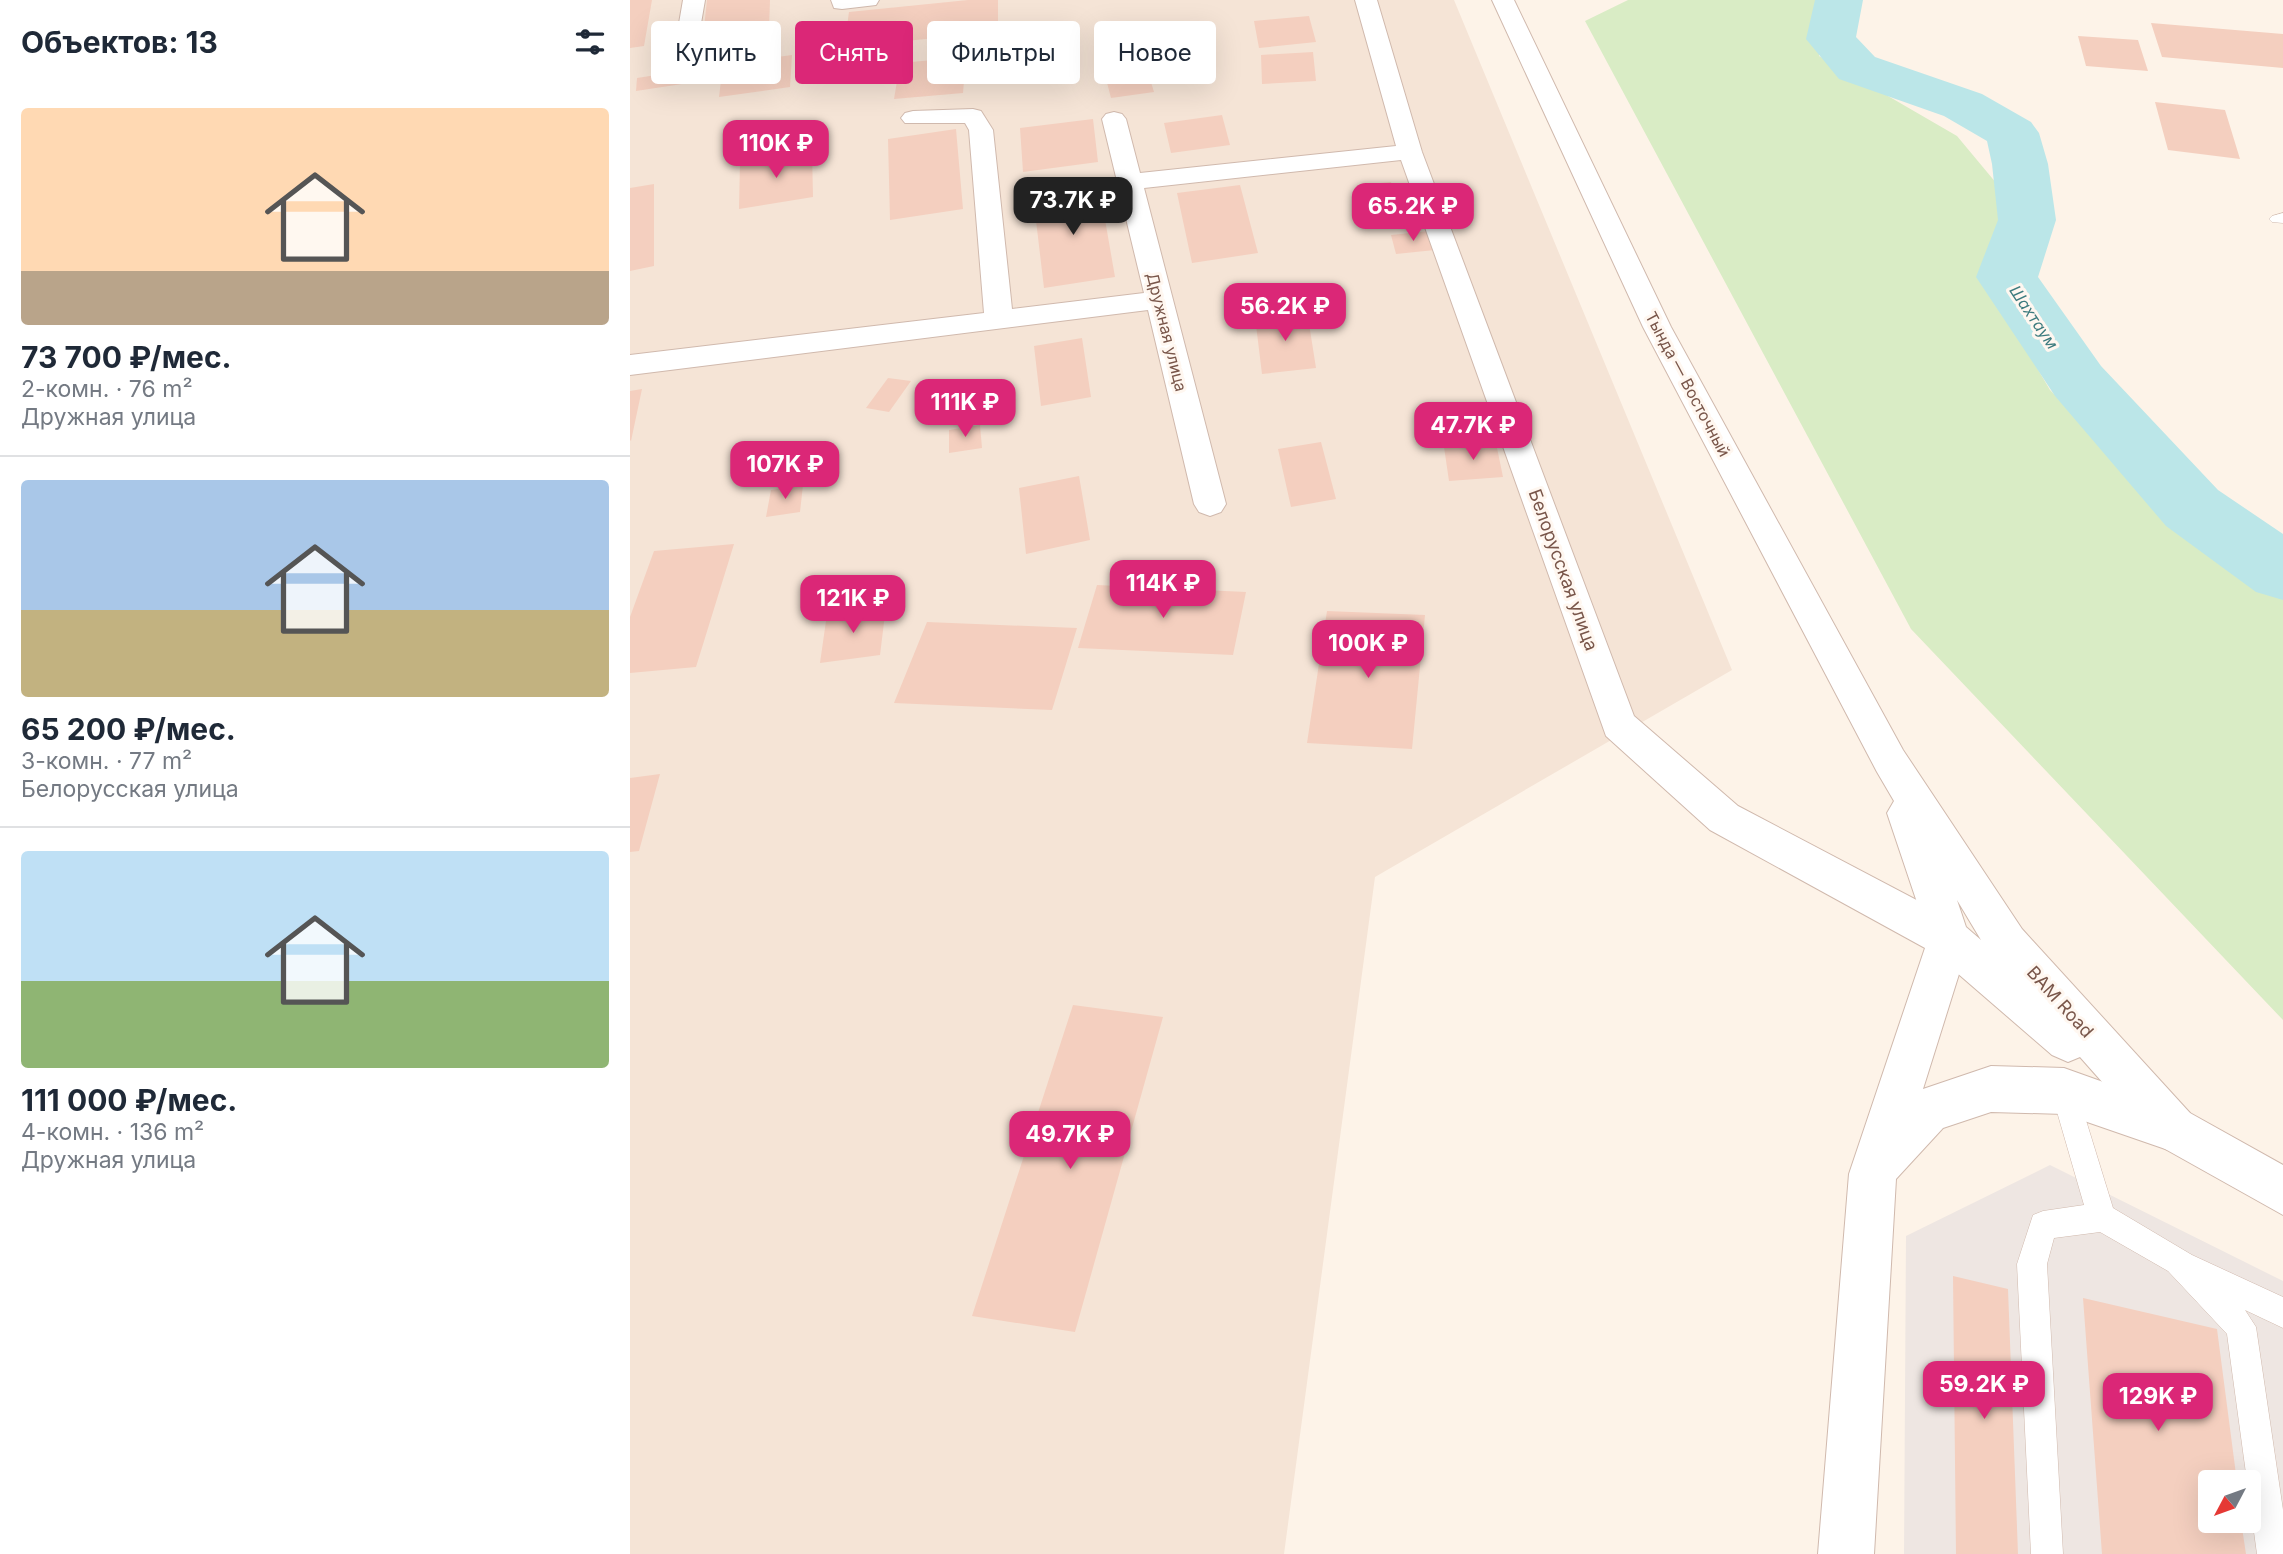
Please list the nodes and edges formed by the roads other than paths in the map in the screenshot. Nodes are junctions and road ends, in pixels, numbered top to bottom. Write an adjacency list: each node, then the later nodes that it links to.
1 (694, 0): 6 (street)
2 (868, 0): 5 (street)
3 (1366, 0): 9 (street, Белорусская улица)
4 (1503, 0): 15 (street, Тында — Восточный)
5 (842, 1)
6 (689, 21)
7 (913, 118): 12 (street)
8 (1114, 119): 10 (street, Дружная улица)
9 (1410, 152): 10 (street); 16 (street, Белорусская улица)
10 (1130, 182): 11 (street, Дружная улица)
11 (1159, 300): 12 (street); 14 (street, Дружная улица)
12 (999, 320): 13 (street)
13 (630, 365)
14 (1210, 504)
15 (1889, 761): 16 (street); 18 (street, BAM Road)
16 (1949, 939): 18 (street, Белорусская улица); 19 (street)
17 (2064, 1091): 18 (street); 19 (street); 21 (lane)
18 (2174, 1129): 20 (street, BAM Road)
19 (1873, 1174): 24 (street)
20 (2283, 1191)
21 (2102, 1217): 22 (lane); 25 (lane)
22 (2178, 1261): 23 (lane); 26 (lane)
23 (2283, 1312)
24 (1846, 1554)
25 (2047, 1554)
26 (2273, 1554)

